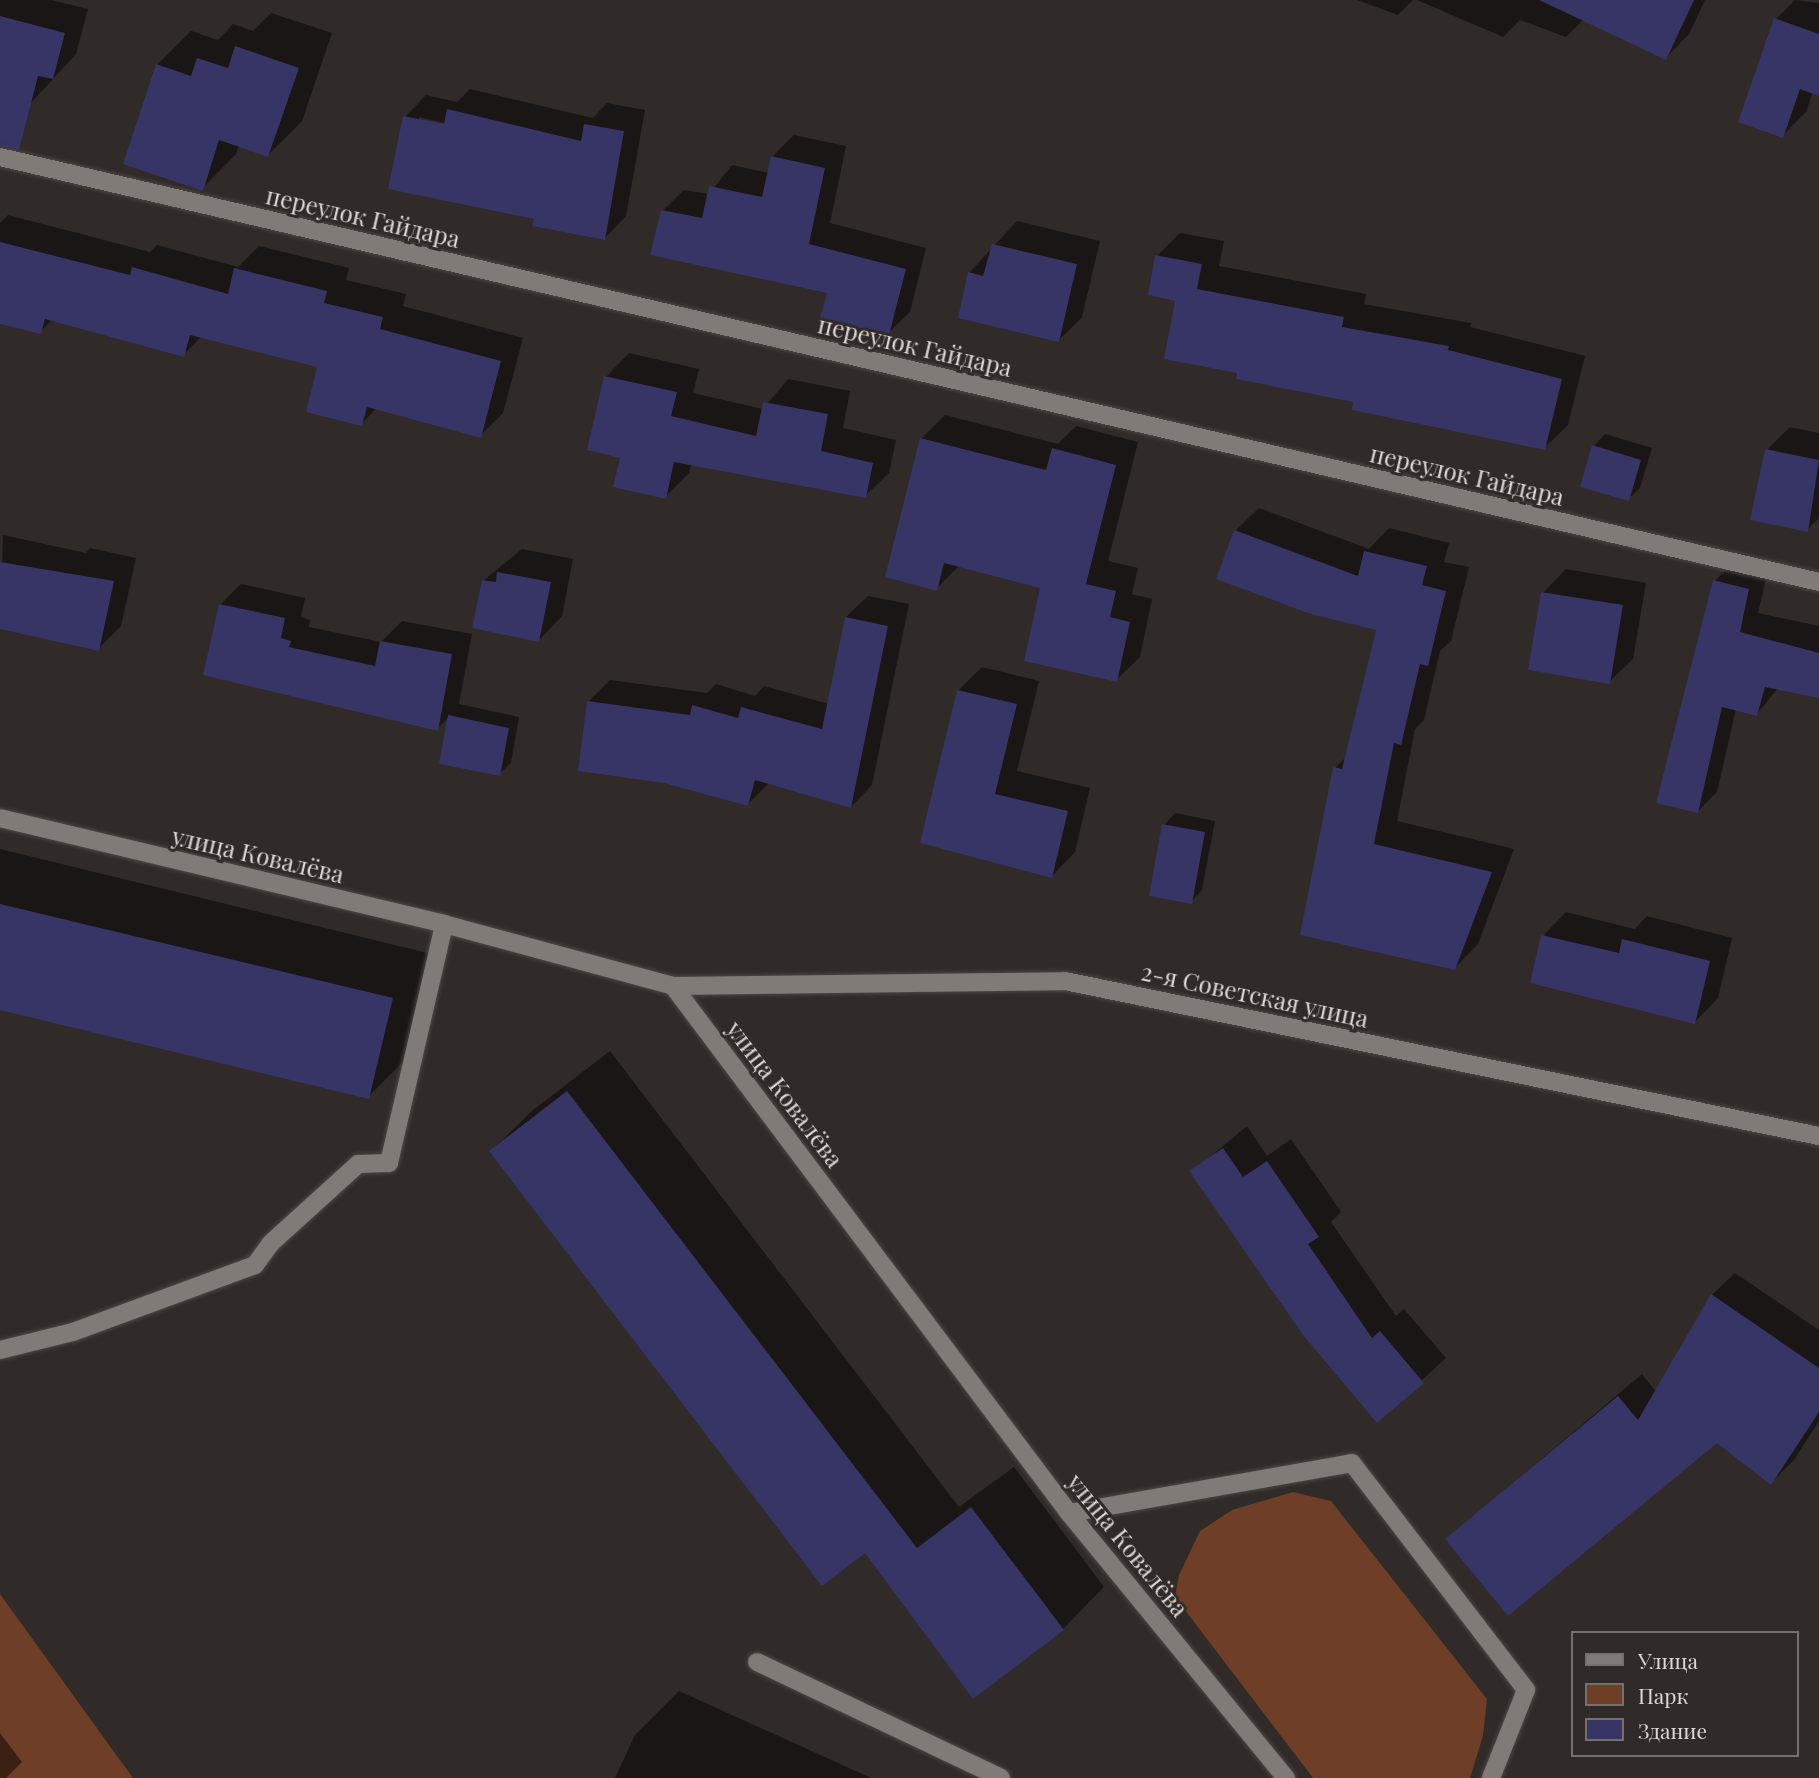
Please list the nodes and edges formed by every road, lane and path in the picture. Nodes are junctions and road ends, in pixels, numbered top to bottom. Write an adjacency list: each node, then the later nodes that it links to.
1 (0, 157): 2 (street, переулок Гайдара)
2 (1819, 582)
3 (0, 818): 4 (street, улица Ковалёва)
4 (444, 924): 5 (street, улица Ковалёва); 7 (street)
5 (673, 986): 6 (street, 2-я Советская улица); 8 (street, улица Ковалёва)
6 (1819, 1136)
7 (0, 1350)
8 (1069, 1513): 10 (street, улица Ковалёва); 12 (street)
9 (757, 1662): 11 (street)
10 (1277, 1774)
11 (1001, 1778)
12 (1492, 1778)

